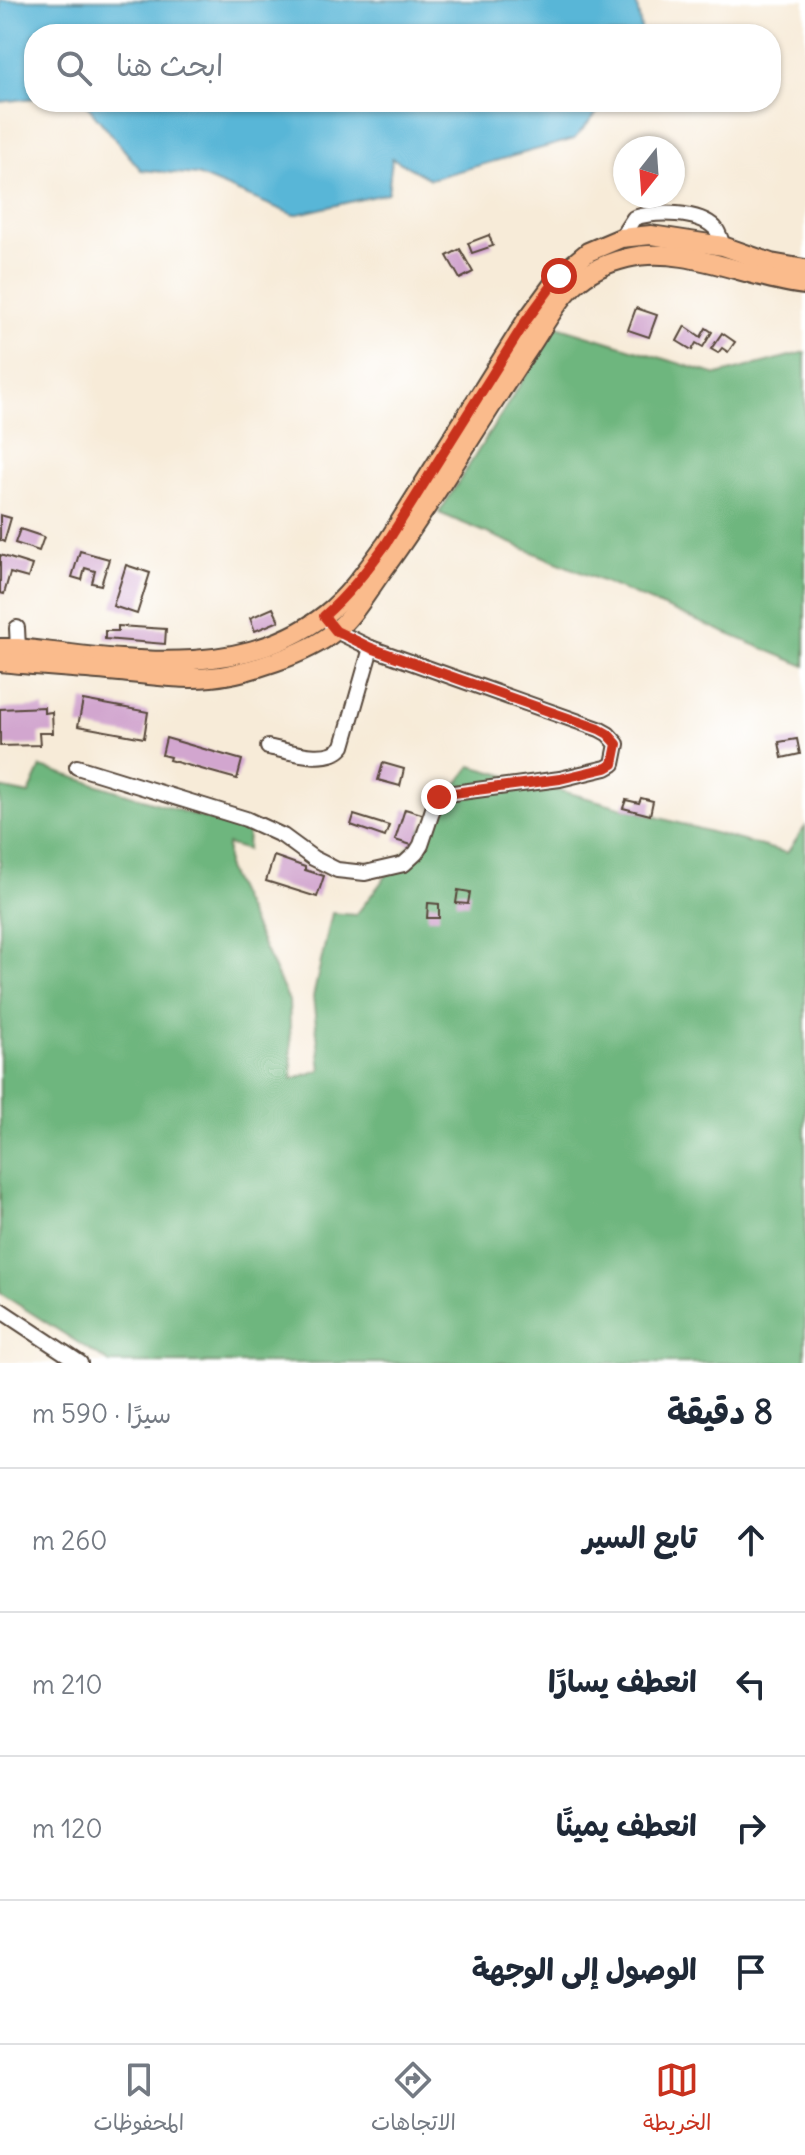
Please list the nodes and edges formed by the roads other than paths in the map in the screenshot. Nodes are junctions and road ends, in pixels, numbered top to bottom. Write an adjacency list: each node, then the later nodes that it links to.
1 (805, 269): 3 (main road)
2 (805, 285): 3 (main road)
3 (330, 623): 5 (street); 6 (main road)
4 (17, 628): 6 (street)
5 (371, 648): 7 (street); 8 (street)
6 (9, 656)
7 (268, 747)
8 (77, 767)
9 (0, 1310): 10 (street)
10 (80, 1363)

